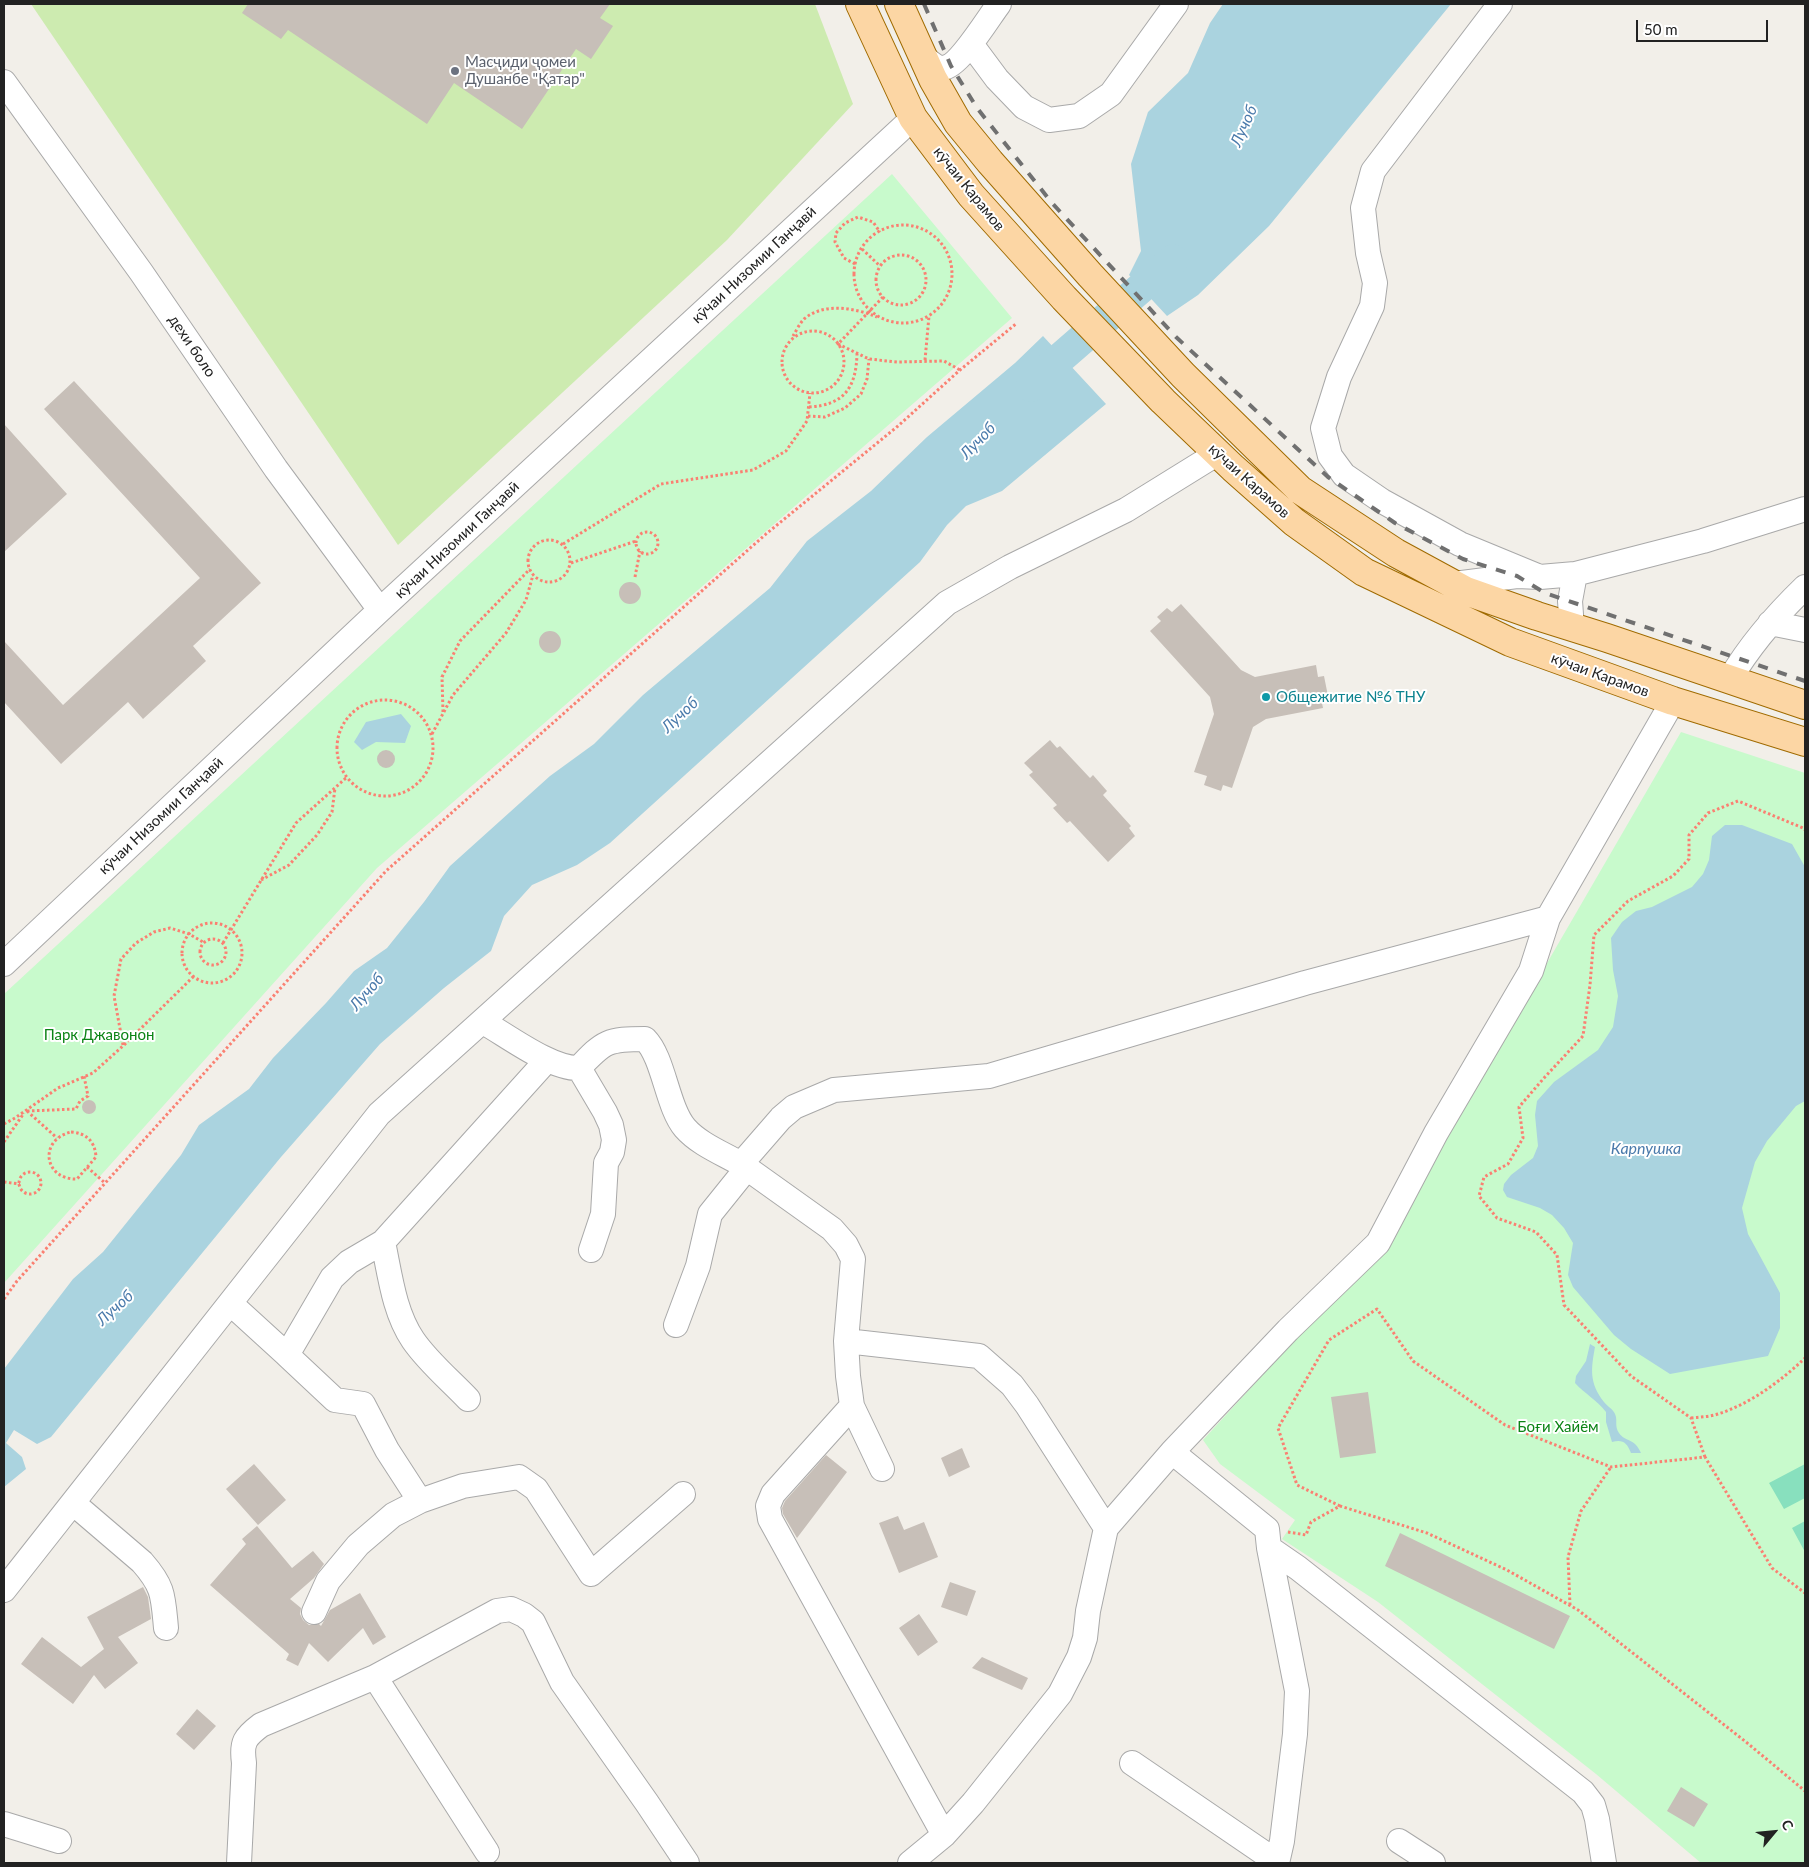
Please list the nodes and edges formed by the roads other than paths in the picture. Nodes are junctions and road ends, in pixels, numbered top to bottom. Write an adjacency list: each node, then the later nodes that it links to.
1 (860, 4): 9 (main road, кӯчаи Карамов)
2 (899, 4): 7 (main road, кӯчаи Карамов)
3 (999, 4): 6 (street)
4 (1176, 4): 6 (street)
5 (1500, 4): 13 (street)
6 (971, 44): 7 (street)
7 (923, 56): 14 (main road, кӯчаи Карамов)
8 (4, 82): 16 (street, дехи боло)
9 (913, 118): 10 (main road, кӯчаи Карамов); 16 (street, кӯчаи Низомии Ганҷавӣ)
10 (1218, 453): 21 (main road, кӯчаи Карамов); 26 (street)
11 (1805, 509): 12 (street)
12 (1575, 574): 13 (street); 18 (street)
13 (1540, 578): 14 (street)
14 (1454, 584): 18 (main road, кӯчаи Карамов)
15 (1801, 596): 17 (street)
16 (380, 610): 25 (street, кӯчаи Низомии Ганҷавӣ)
17 (1770, 622): 19 (street); 20 (street)
18 (1572, 628): 20 (main road, кӯчаи Карамов)
19 (1805, 630)
20 (1730, 679): 22 (main road, кӯчаи Карамов)
21 (1673, 701): 23 (main road, кӯчаи Карамов); 24 (street)
22 (1805, 705)
23 (1805, 742)
24 (1548, 918): 29 (street); 38 (street)
25 (4, 964)
26 (483, 1022): 27 (street); 32 (street)
27 (548, 1060): 28 (street); 30 (street)
28 (579, 1068): 29 (street); 31 (street)
29 (744, 1166): 33 (street); 34 (street)
30 (383, 1242): 35 (street); 36 (street)
31 (590, 1250)
32 (230, 1303): 35 (street); 42 (street)
33 (676, 1325)
34 (846, 1341): 37 (street); 43 (street)
35 (287, 1355): 41 (street)
36 (468, 1399)
37 (852, 1406): 39 (street); 51 (street)
38 (1172, 1452): 43 (street); 44 (street)
39 (882, 1469)
40 (683, 1494): 41 (street)
41 (420, 1501): 46 (street)
42 (73, 1503): 45 (street); 47 (street)
43 (1106, 1528): 51 (street)
44 (1268, 1538): 58 (street); 60 (street)
45 (4, 1590)
46 (314, 1612)
47 (166, 1628)
48 (375, 1677): 54 (street); 55 (street); 56 (street)
49 (1132, 1763): 58 (street)
50 (4, 1824): 52 (street)
51 (944, 1835): 57 (street)
52 (59, 1841)
53 (1399, 1841): 59 (street)
54 (488, 1852)
55 (239, 1863)
56 (687, 1863)
57 (910, 1863)
58 (1277, 1863)
59 (1432, 1863)
60 (1604, 1863)

